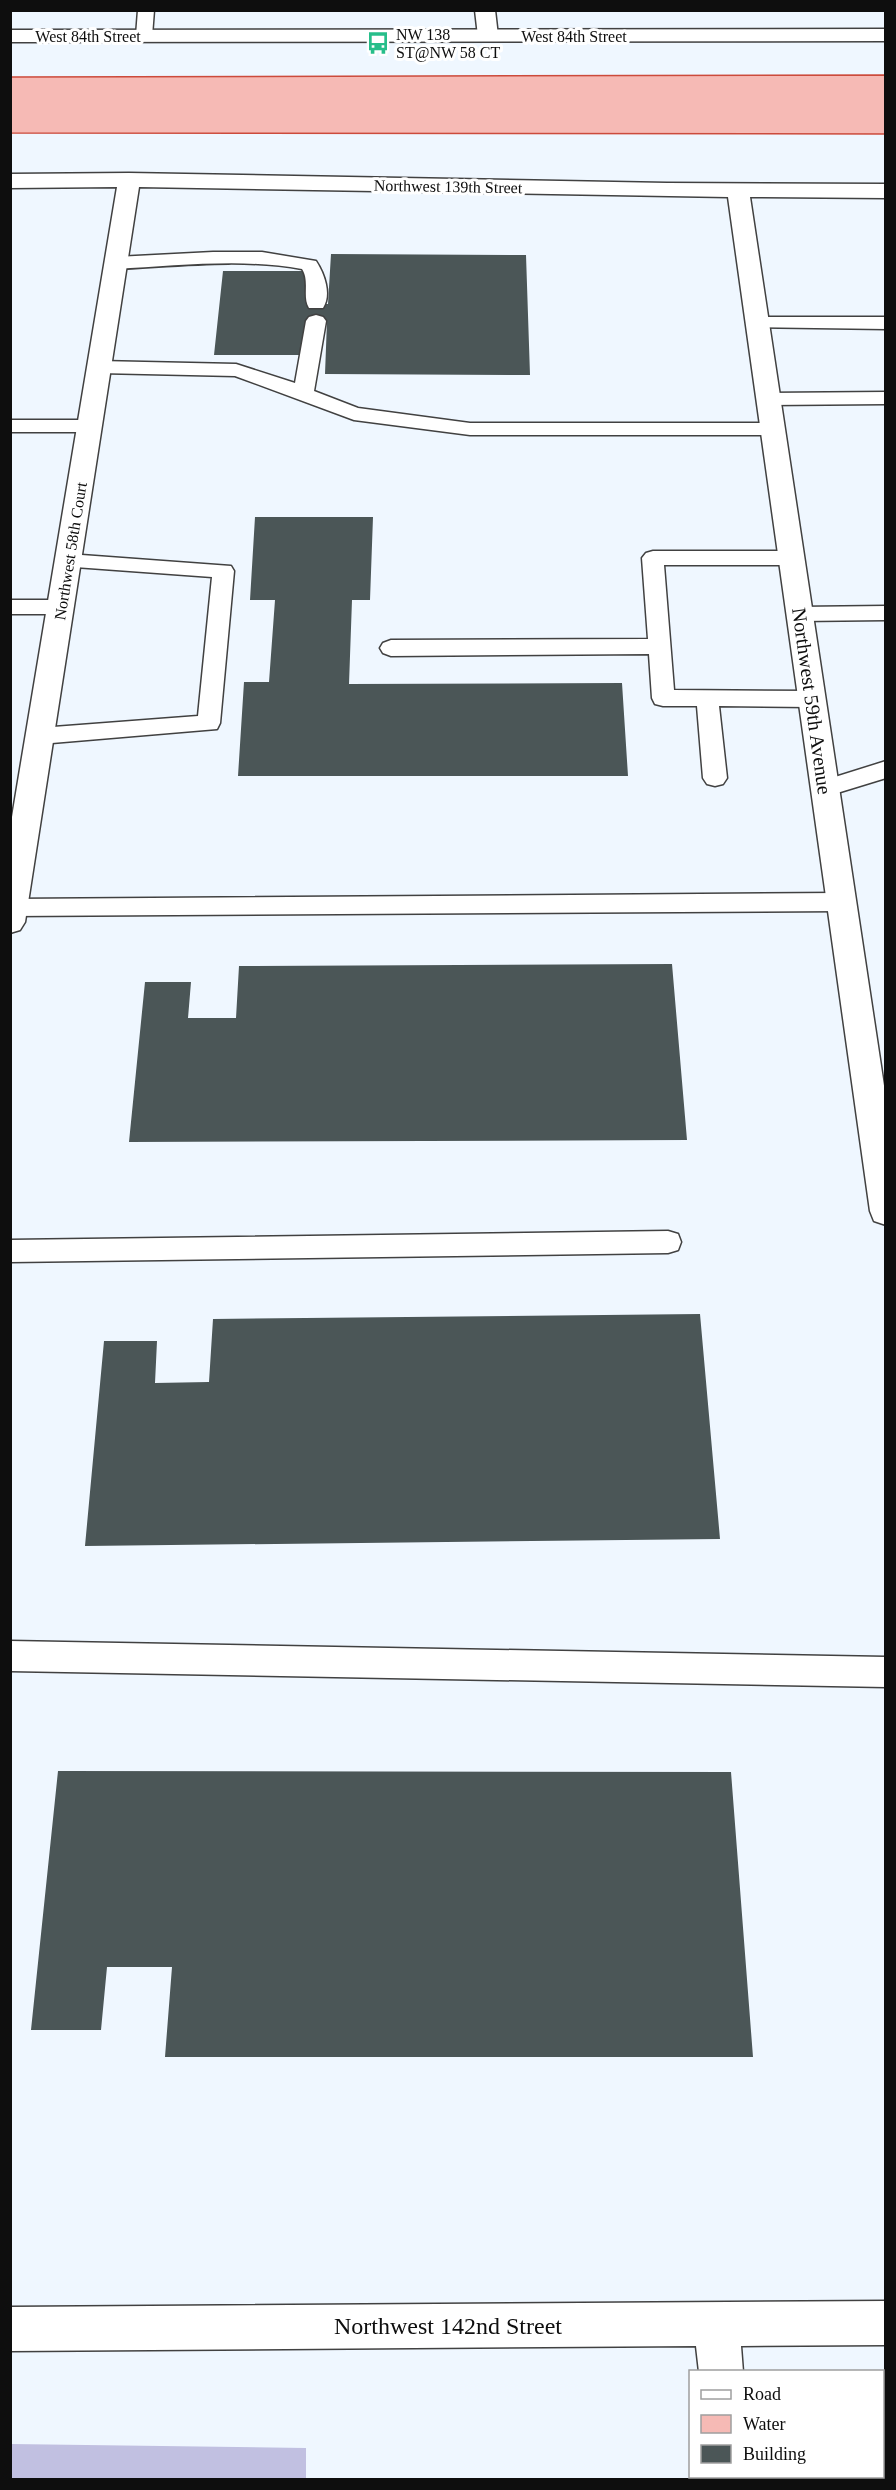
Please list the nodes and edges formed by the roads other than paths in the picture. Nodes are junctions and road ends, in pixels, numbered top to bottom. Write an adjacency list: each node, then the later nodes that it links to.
1 (147, 10): 5 (lane)
2 (485, 10): 6 (street)
3 (885, 35): 6 (street, West 84th Street)
4 (10, 36): 5 (street, West 84th Street)
5 (144, 36): 6 (street, West 84th Street)
6 (488, 36)
7 (129, 180): 8 (street, Northwest 139th Street); 10 (street, Northwest 139th Street); 11 (street, Northwest 58th Court)
8 (10, 181)
9 (885, 191): 10 (street, Northwest 139th Street)
10 (738, 192): 12 (street, Northwest 59th Avenue)
11 (116, 263): 14 (street, Northwest 58th Court); 15 (lane)
12 (757, 323): 13 (lane); 17 (street, Northwest 59th Avenue)
13 (885, 324)
14 (99, 367): 15 (lane); 19 (street, Northwest 58th Court)
15 (303, 395): 20 (lane)
16 (885, 398): 17 (lane)
17 (768, 399): 20 (street, Northwest 59th Avenue)
18 (10, 426): 19 (lane)
19 (90, 426): 22 (street, Northwest 58th Court)
20 (772, 429): 21 (street, Northwest 59th Avenue)
21 (791, 558): 26 (street, Northwest 59th Avenue); 27 (lane)
22 (68, 561): 24 (street, Northwest 58th Court); 31 (lane)
23 (10, 607): 24 (lane)
24 (61, 607): 31 (street, Northwest 58th Court)
25 (885, 613): 26 (lane)
26 (799, 614): 30 (street, Northwest 59th Avenue)
27 (660, 646): 28 (lane); 29 (lane)
28 (391, 648)
29 (707, 698): 30 (lane); 33 (lane)
30 (811, 699): 34 (street, Northwest 59th Avenue)
31 (40, 736): 36 (street, Northwest 58th Court)
32 (885, 769): 34 (lane)
33 (715, 778)
34 (824, 789): 35 (street, Northwest 59th Avenue)
35 (841, 902): 36 (lane); 37 (street, Northwest 59th Avenue)
36 (12, 915)
37 (875, 1068): 38 (street, Northwest 59th Avenue)
38 (885, 1210)
39 (668, 1242): 40 (lane)
40 (10, 1251)
41 (10, 1656): 42 (lane)
42 (885, 1672)
43 (885, 2323): 44 (street, Northwest 142nd Street)
44 (716, 2324): 45 (street, Northwest 142nd Street); 46 (street)
45 (10, 2329)
46 (721, 2370)

